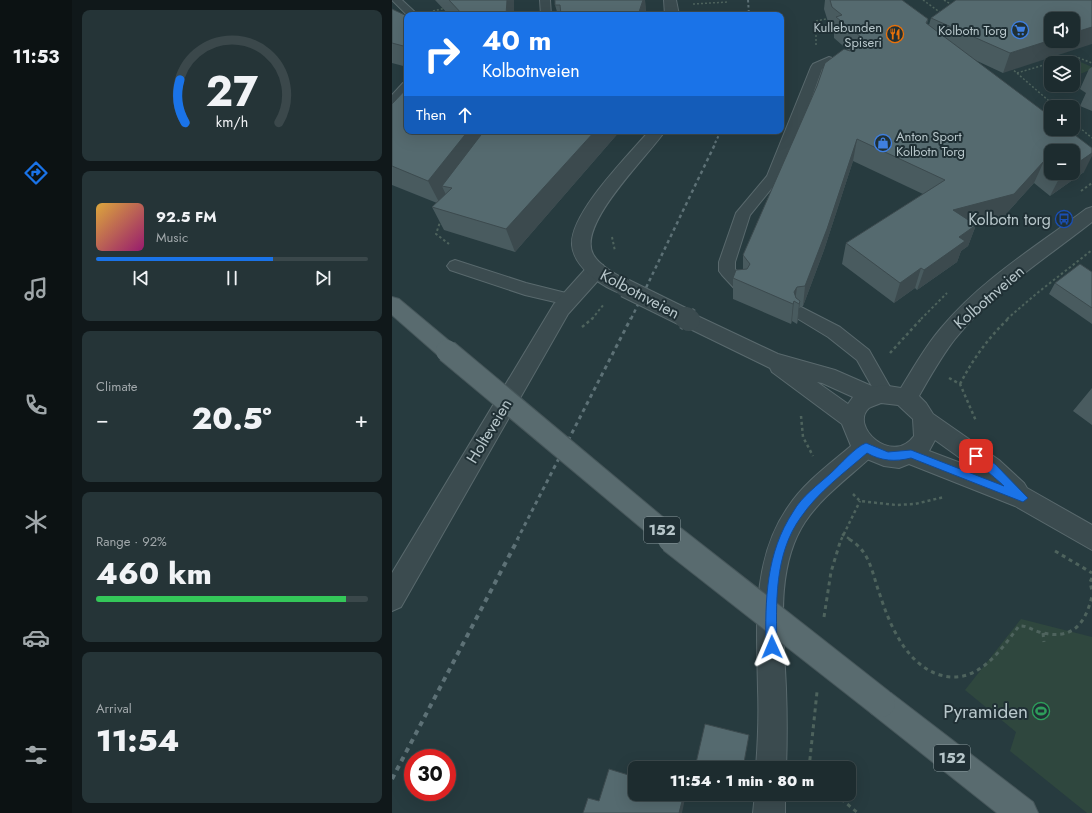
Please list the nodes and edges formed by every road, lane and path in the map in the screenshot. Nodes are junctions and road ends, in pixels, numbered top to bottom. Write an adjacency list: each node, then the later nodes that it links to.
1 (396, 0): 9 (lane)
2 (545, 0): 10 (lane)
3 (670, 0): 11 (street)
4 (924, 0): 12 (path)
5 (944, 0): 8 (path)
6 (728, 2): 7 (path)
7 (693, 4)
8 (954, 7)
9 (410, 12)
10 (546, 12)
11 (672, 12)
12 (941, 13)
13 (836, 17): 14 (path)
14 (816, 21)
15 (1092, 63): 18 (path)
16 (1005, 64): 18 (path)
17 (846, 67): 32 (lane)
18 (1017, 73): 20 (path)
19 (404, 89): 21 (lane)
20 (1048, 100)
21 (392, 103)
22 (1080, 128): 24 (path)
23 (655, 134): 31 (street, Kolbotnveien)
24 (1092, 138)
25 (1092, 213): 41 (street, Kolbotnveien)
26 (443, 216): 30 (path)
27 (612, 231): 29 (path)
28 (1092, 250): 40 (path)
29 (616, 253)
30 (455, 266): 33 (lane)
31 (596, 270): 33 (street, Holteveien); 38 (street, Kolbotnveien, bridge)
32 (740, 284)
33 (568, 299): 57 (street, Holteveien)
34 (392, 304): 65 (main road, 152, bridge)
35 (800, 313): 41 (lane)
36 (890, 353): 37 (path)
37 (897, 356)
38 (773, 360): 41 (street, Kolbotnveien); 43 (street, Kolbotnveien)
39 (943, 375): 40 (path)
40 (960, 384): 45 (path)
41 (888, 396): 43 (street, Kolbotnveien); 44 (street, Kolbotnveien)
42 (802, 411): 48 (path)
43 (852, 419): 46 (street)
44 (925, 421): 47 (street); 51 (street, Kolbotnveien)
45 (976, 423)
46 (866, 447): 47 (street); 60 (street)
47 (911, 454): 51 (street)
48 (818, 462)
49 (848, 490): 50 (path)
50 (950, 495)
51 (1023, 498): 53 (street)
52 (842, 534): 58 (path)
53 (1092, 538)
54 (1092, 578): 55 (path)
55 (1092, 591)
56 (1092, 596): 58 (path)
57 (392, 598)
58 (1043, 633): 59 (path)
59 (1044, 642)
60 (771, 761)
61 (770, 801): 63 (street)
62 (843, 801): 64 (path)
63 (769, 813)
64 (858, 813)
65 (1022, 813)

